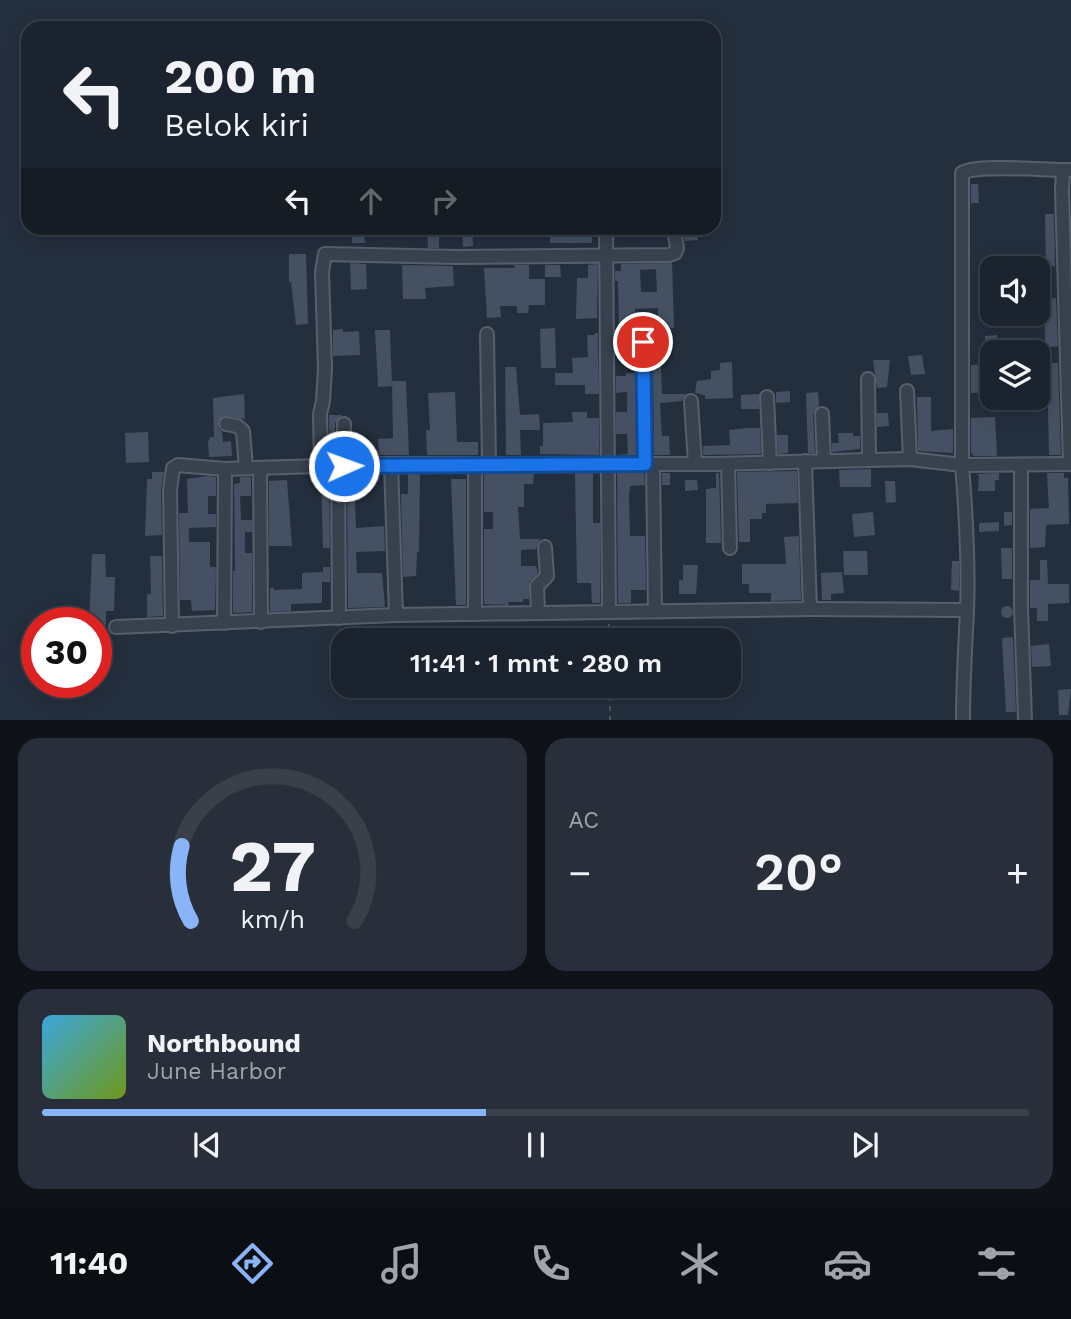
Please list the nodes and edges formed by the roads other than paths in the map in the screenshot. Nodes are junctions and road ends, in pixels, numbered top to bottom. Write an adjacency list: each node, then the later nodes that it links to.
1 (1067, 170): 26 (street); 27 (street)
2 (606, 235): 4 (street)
3 (675, 235): 4 (street)
4 (606, 255): 22 (street); 29 (street)
5 (487, 334): 21 (street)
6 (643, 342): 23 (street)
7 (868, 379): 15 (street)
8 (907, 391): 14 (street)
9 (767, 397): 18 (street)
10 (691, 401): 24 (street)
11 (822, 414): 17 (street)
12 (226, 424): 31 (street)
13 (344, 424): 30 (street)
14 (910, 459): 15 (street); 27 (street)
15 (869, 460): 17 (street)
16 (805, 461): 17 (street); 18 (street); 36 (street)
17 (824, 461)
18 (770, 463): 25 (street)
19 (391, 464): 20 (street); 30 (street); 42 (street)
20 (475, 464): 21 (street); 41 (street)
21 (489, 464): 22 (street)
22 (607, 464): 23 (street); 38 (street)
23 (649, 464): 24 (street); 39 (street)
24 (695, 464): 25 (street)
25 (728, 464): 35 (street)
26 (1070, 464): 28 (street)
27 (962, 465): 28 (street); 37 (street)
28 (1021, 465): 49 (street)
29 (321, 466): 30 (street); 32 (street)
30 (341, 466): 43 (street)
31 (246, 468): 32 (street); 33 (street)
32 (260, 468): 44 (street)
33 (225, 469): 45 (street); 46 (street)
34 (545, 547): 40 (street)
35 (730, 548)
36 (810, 609): 37 (street); 39 (street)
37 (967, 610): 48 (street)
38 (609, 611): 39 (street); 40 (street)
39 (655, 611)
40 (538, 612): 41 (street)
41 (475, 614): 42 (street)
42 (396, 615): 43 (street)
43 (339, 618): 44 (street)
44 (261, 622): 45 (street)
45 (224, 623): 46 (street)
46 (172, 626): 47 (street)
47 (116, 627)
48 (963, 720)
49 (1025, 720)

